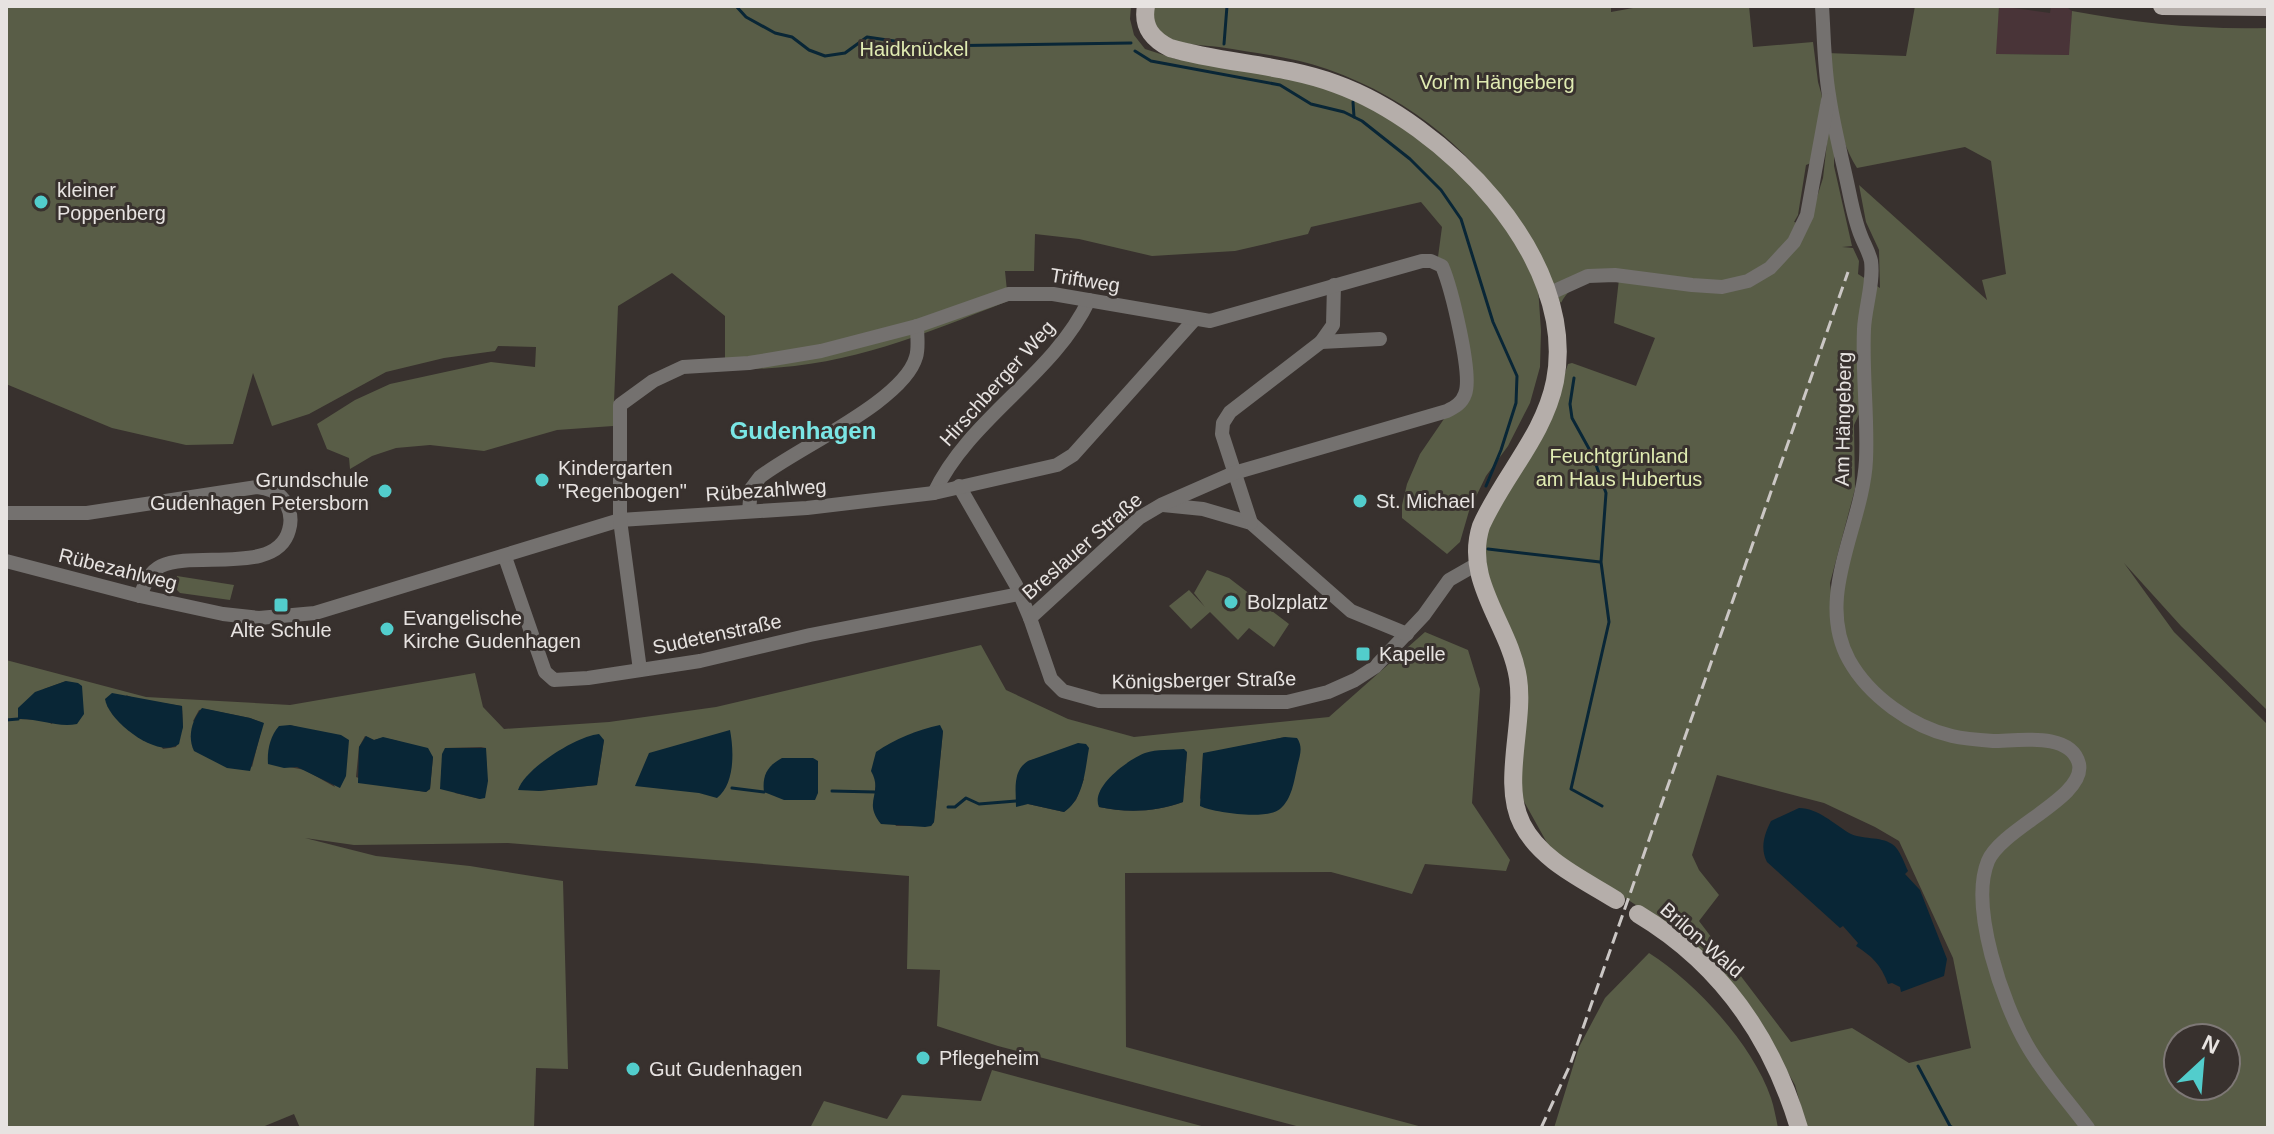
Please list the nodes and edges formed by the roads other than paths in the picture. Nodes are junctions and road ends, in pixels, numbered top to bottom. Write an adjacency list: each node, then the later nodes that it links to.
1 (1146, 6): 7 (main road)
2 (1822, 6): 5 (street, Am Hängeberg)
3 (2162, 6): 4 (main road)
4 (2268, 7)
5 (1829, 96): 7 (street); 32 (street, Am Hängeberg)
6 (1334, 285): 9 (street, Triftweg); 12 (street); 13 (street, Triftweg)
7 (1546, 295): 23 (main road)
8 (1089, 300): 9 (street, Triftweg); 10 (street, Triftweg); 15 (street, Hirschberger Weg)
9 (1194, 320): 14 (street, Rübezahlweg)
10 (917, 326): 17 (street); 19 (street, Triftweg)
11 (1380, 339): 12 (street)
12 (1321, 342): 13 (street)
13 (1234, 473): 16 (street, Breslauer Straße); 20 (street, Breslauer Straße)
14 (959, 486): 15 (street, Rübezahlweg); 24 (street, Königsberger Straße)
15 (934, 493): 17 (street, Rübezahlweg)
16 (1161, 505): 20 (street, Breslauer Straße); 26 (street, Breslauer Straße)
17 (749, 511): 19 (street, Rübezahlweg)
18 (6, 513): 25 (street)
19 (620, 520): 21 (street, Rübezahlweg); 28 (street, Triftweg)
20 (1251, 523): 27 (street, Breslauer Straße)
21 (505, 557): 25 (street, Rübezahlweg); 28 (street, Sudetenstraße)
22 (6, 561): 25 (street, Rübezahlweg)
23 (1477, 564): 27 (street, Königsberger Straße); 29 (main road)
24 (1019, 594): 26 (street, Königsberger Straße); 28 (street, Sudetenstraße)
25 (140, 596)
26 (1030, 618): 27 (street, Königsberger Straße)
27 (1407, 634)
28 (640, 670)
29 (1616, 900)
30 (1638, 914): 31 (main road, Brilon-Wald)
31 (1799, 1128)
32 (2088, 1128)

